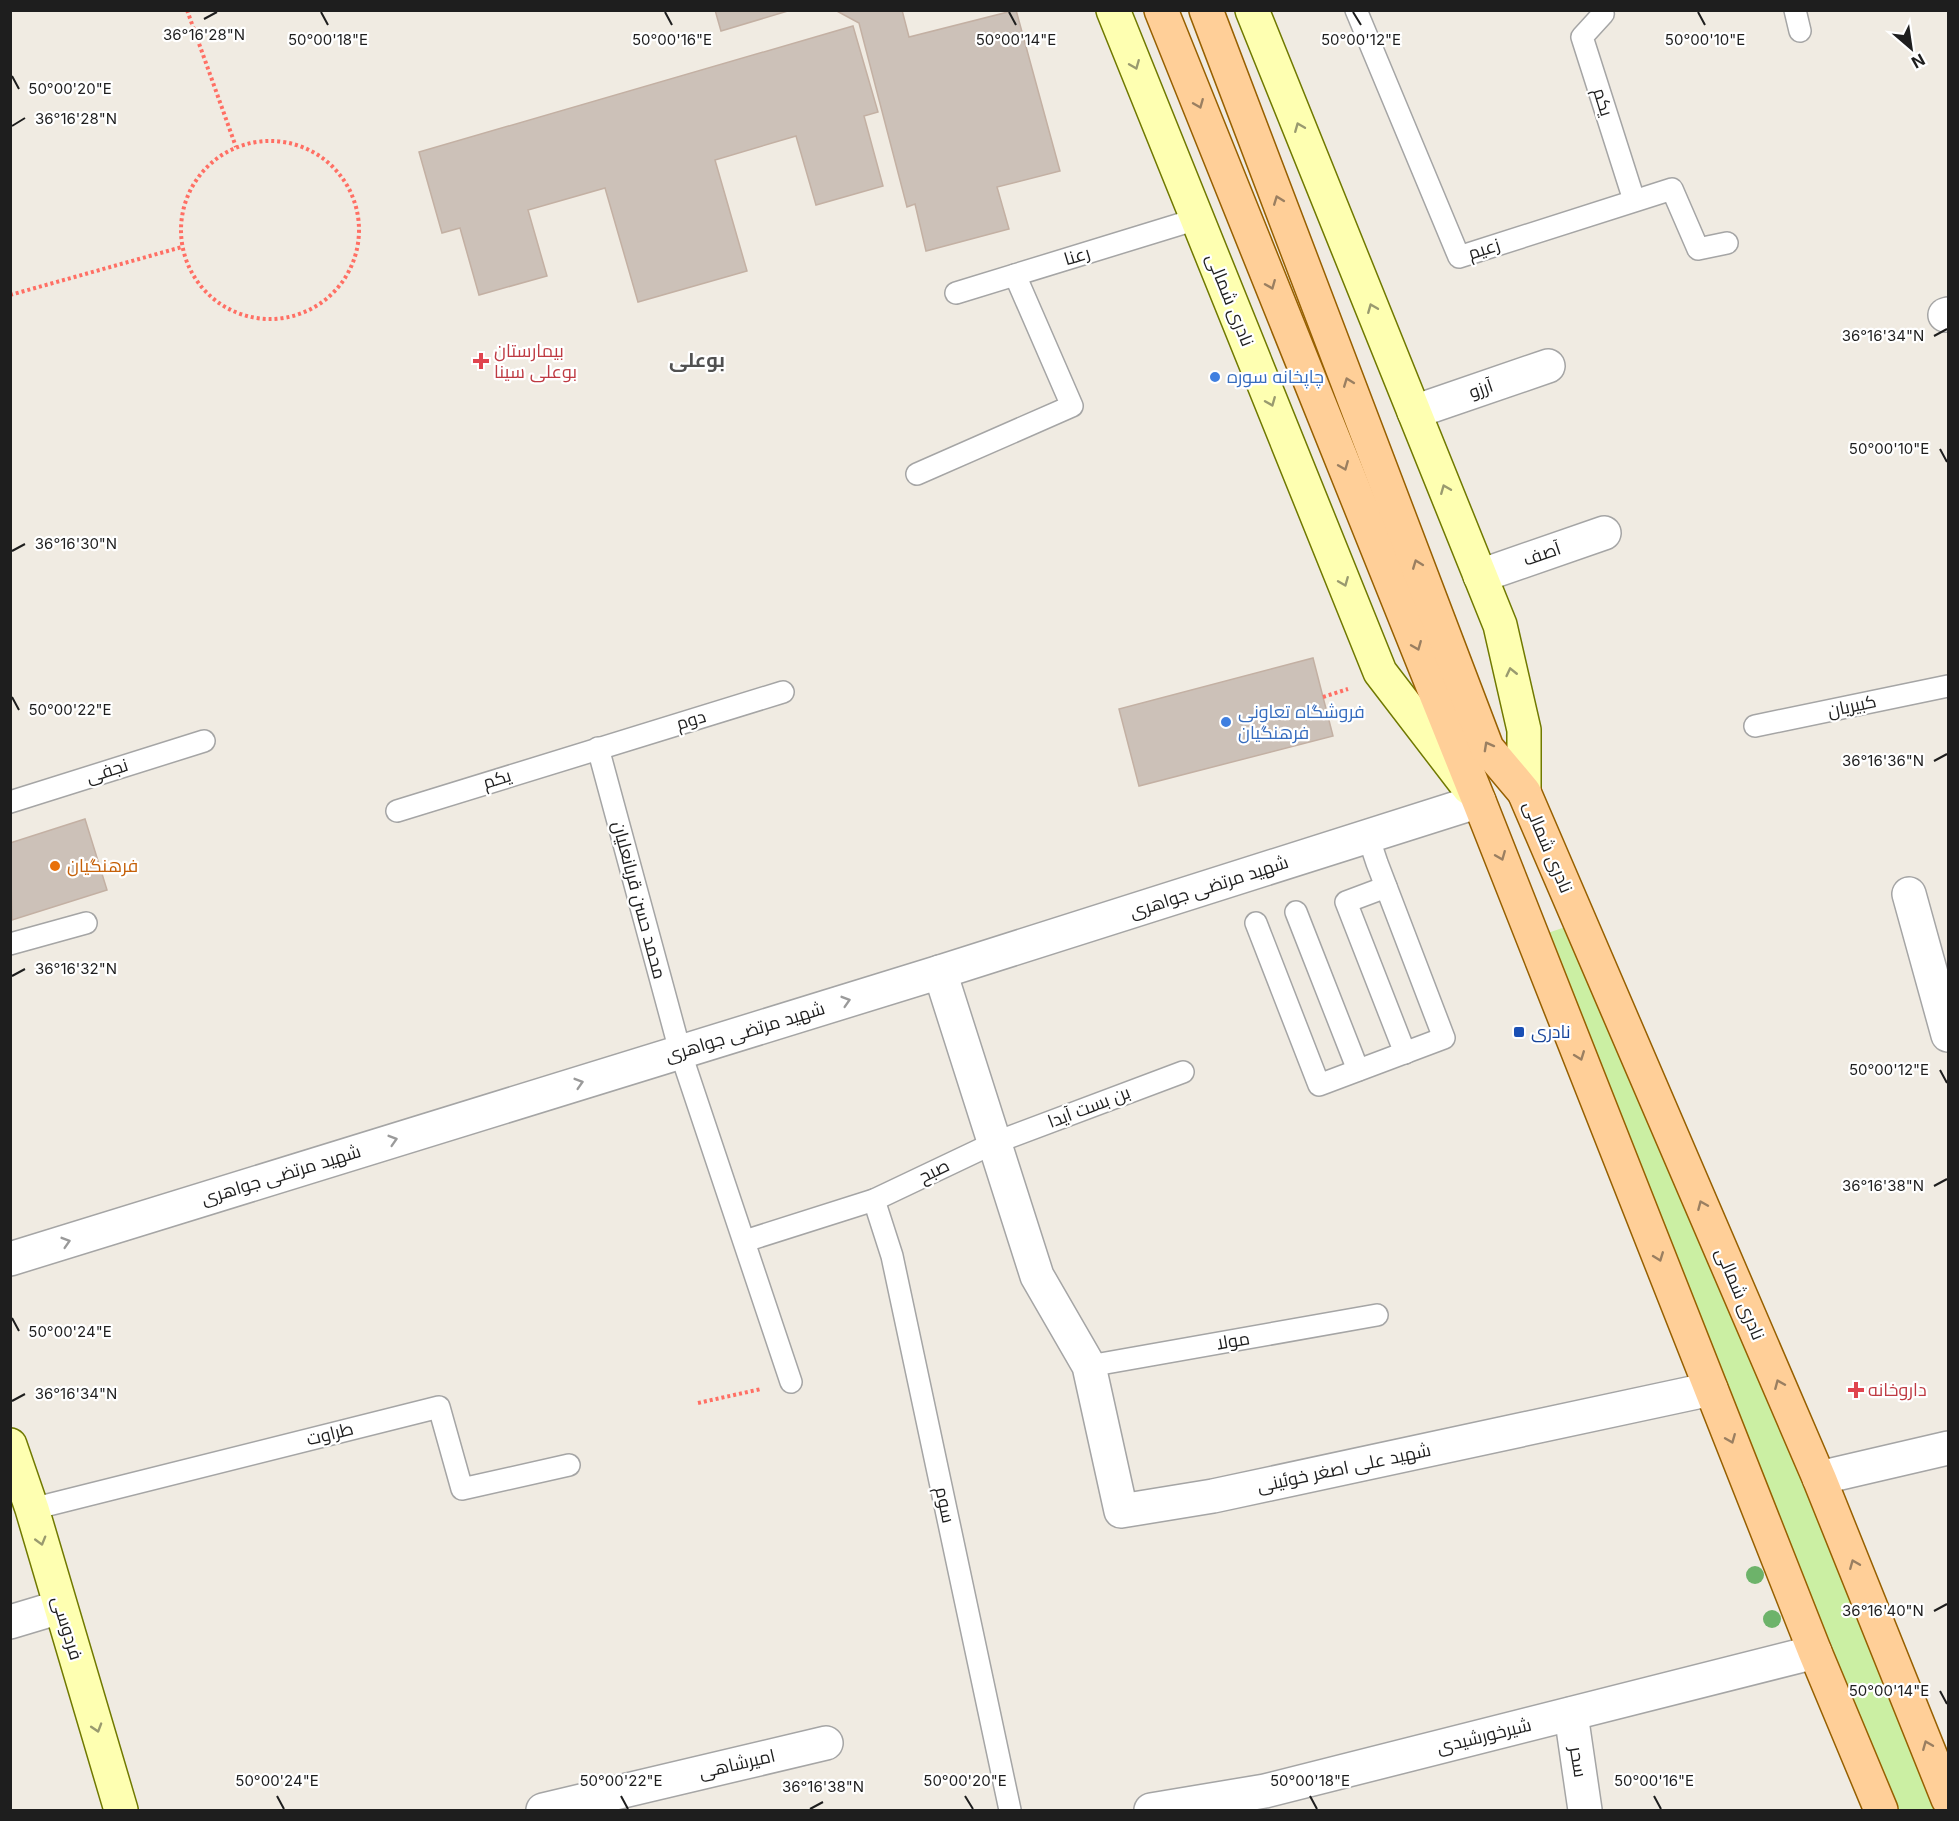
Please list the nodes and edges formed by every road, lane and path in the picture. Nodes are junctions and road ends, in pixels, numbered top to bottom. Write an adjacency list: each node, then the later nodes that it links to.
1 (188, 10): 10 (path)
2 (1113, 10): 12 (main road, نادری شمالی, one-way to 12)
3 (1161, 10): 29 (main road, نادری شمالی, one-way to 29)
4 (1206, 10): 28 (main road, نادری شمالی, one-way to 4)
5 (1252, 10): 19 (main road, نادری شمالی, one-way to 5)
6 (1356, 10): 11 (lane, زعیم)
7 (1601, 10): 11 (lane, یکم)
8 (1795, 10): 9 (lane)
9 (1800, 31)
10 (236, 147): 14 (path); 14 (path)
11 (1634, 200): 13 (lane, زعیم)
12 (1197, 219): 15 (lane, رعنا); 29 (main road, نادری شمالی, one-way to 29)
13 (1726, 243)
14 (182, 247): 17 (path)
15 (1015, 275): 16 (lane, رعنا); 20 (lane)
16 (956, 293)
17 (10, 295)
18 (1548, 366): 19 (street, آرزو)
19 (1414, 412): 22 (main road, نادری شمالی, one-way to 19)
20 (917, 474)
21 (1605, 533): 22 (street, آصف)
22 (1480, 576): 28 (main road, نادری شمالی, one-way to 22)
23 (1948, 686): 25 (lane, کبیریان)
24 (783, 692): 27 (lane, دوم)
25 (1755, 726)
26 (204, 741): 30 (lane, نجفی)
27 (598, 748): 31 (lane, یکم); 41 (lane, محمد حسن قربانعلیان)
28 (1524, 792): 57 (main road, نادری شمالی, one-way to 28)
29 (1479, 801): 32 (street, شهید مرتضی جواهری); 52 (main road, نادری شمالی, one-way to 52)
30 (10, 802)
31 (397, 811)
32 (1368, 836): 33 (lane); 39 (street, شهید مرتضی جواهری)
33 (1386, 887): 42 (lane); 42 (lane)
34 (1909, 894): 40 (street)
35 (1296, 912): 43 (lane)
36 (86, 922): 38 (lane)
37 (1256, 923): 43 (lane)
38 (10, 944)
39 (940, 972): 41 (street, شهید مرتضی جواهری, one-way to 39); 45 (street)
40 (1948, 1035)
41 (680, 1051): 47 (lane, محمد حسن قربانعلیان); 48 (street, شهید مرتضی جواهری, one-way to 41)
42 (1405, 1053): 43 (lane)
43 (1358, 1070)
44 (1183, 1072): 45 (lane, بن بست آیدا)
45 (994, 1143): 46 (lane, صبح); 50 (street)
46 (874, 1200): 47 (lane, صبح); 68 (lane, سوم)
47 (745, 1241): 51 (lane, محمد حسن قربانعلیان)
48 (10, 1259)
49 (1377, 1315): 50 (lane, مولا)
50 (1089, 1366): 52 (street, شهید علی اصغر خوئینی)
51 (791, 1382): 53 (path)
52 (1711, 1389): 61 (main road, نادری شمالی, one-way to 61)
53 (698, 1403)
54 (10, 1445): 58 (main road, فردوسی)
55 (1948, 1448): 57 (street)
56 (568, 1465): 58 (lane, طراوت)
57 (1819, 1478): 64 (main road, نادری شمالی, one-way to 57)
58 (32, 1509): 59 (main road, فردوسی, one-way to 59)
59 (60, 1607): 60 (street); 66 (main road, فردوسی, one-way to 66)
60 (10, 1622)
61 (1815, 1652): 62 (street, شیرخورشیدی); 71 (main road, نادری شمالی)
62 (1571, 1714): 65 (street, شیرخورشیدی); 70 (street, سحر)
63 (826, 1743): 67 (street, امیرشاهی)
64 (1948, 1799)
65 (1263, 1801): 69 (street, شیرخورشیدی)
66 (121, 1810)
67 (543, 1810)
68 (1010, 1810)
69 (1150, 1810)
70 (1585, 1810)
71 (1881, 1810)

